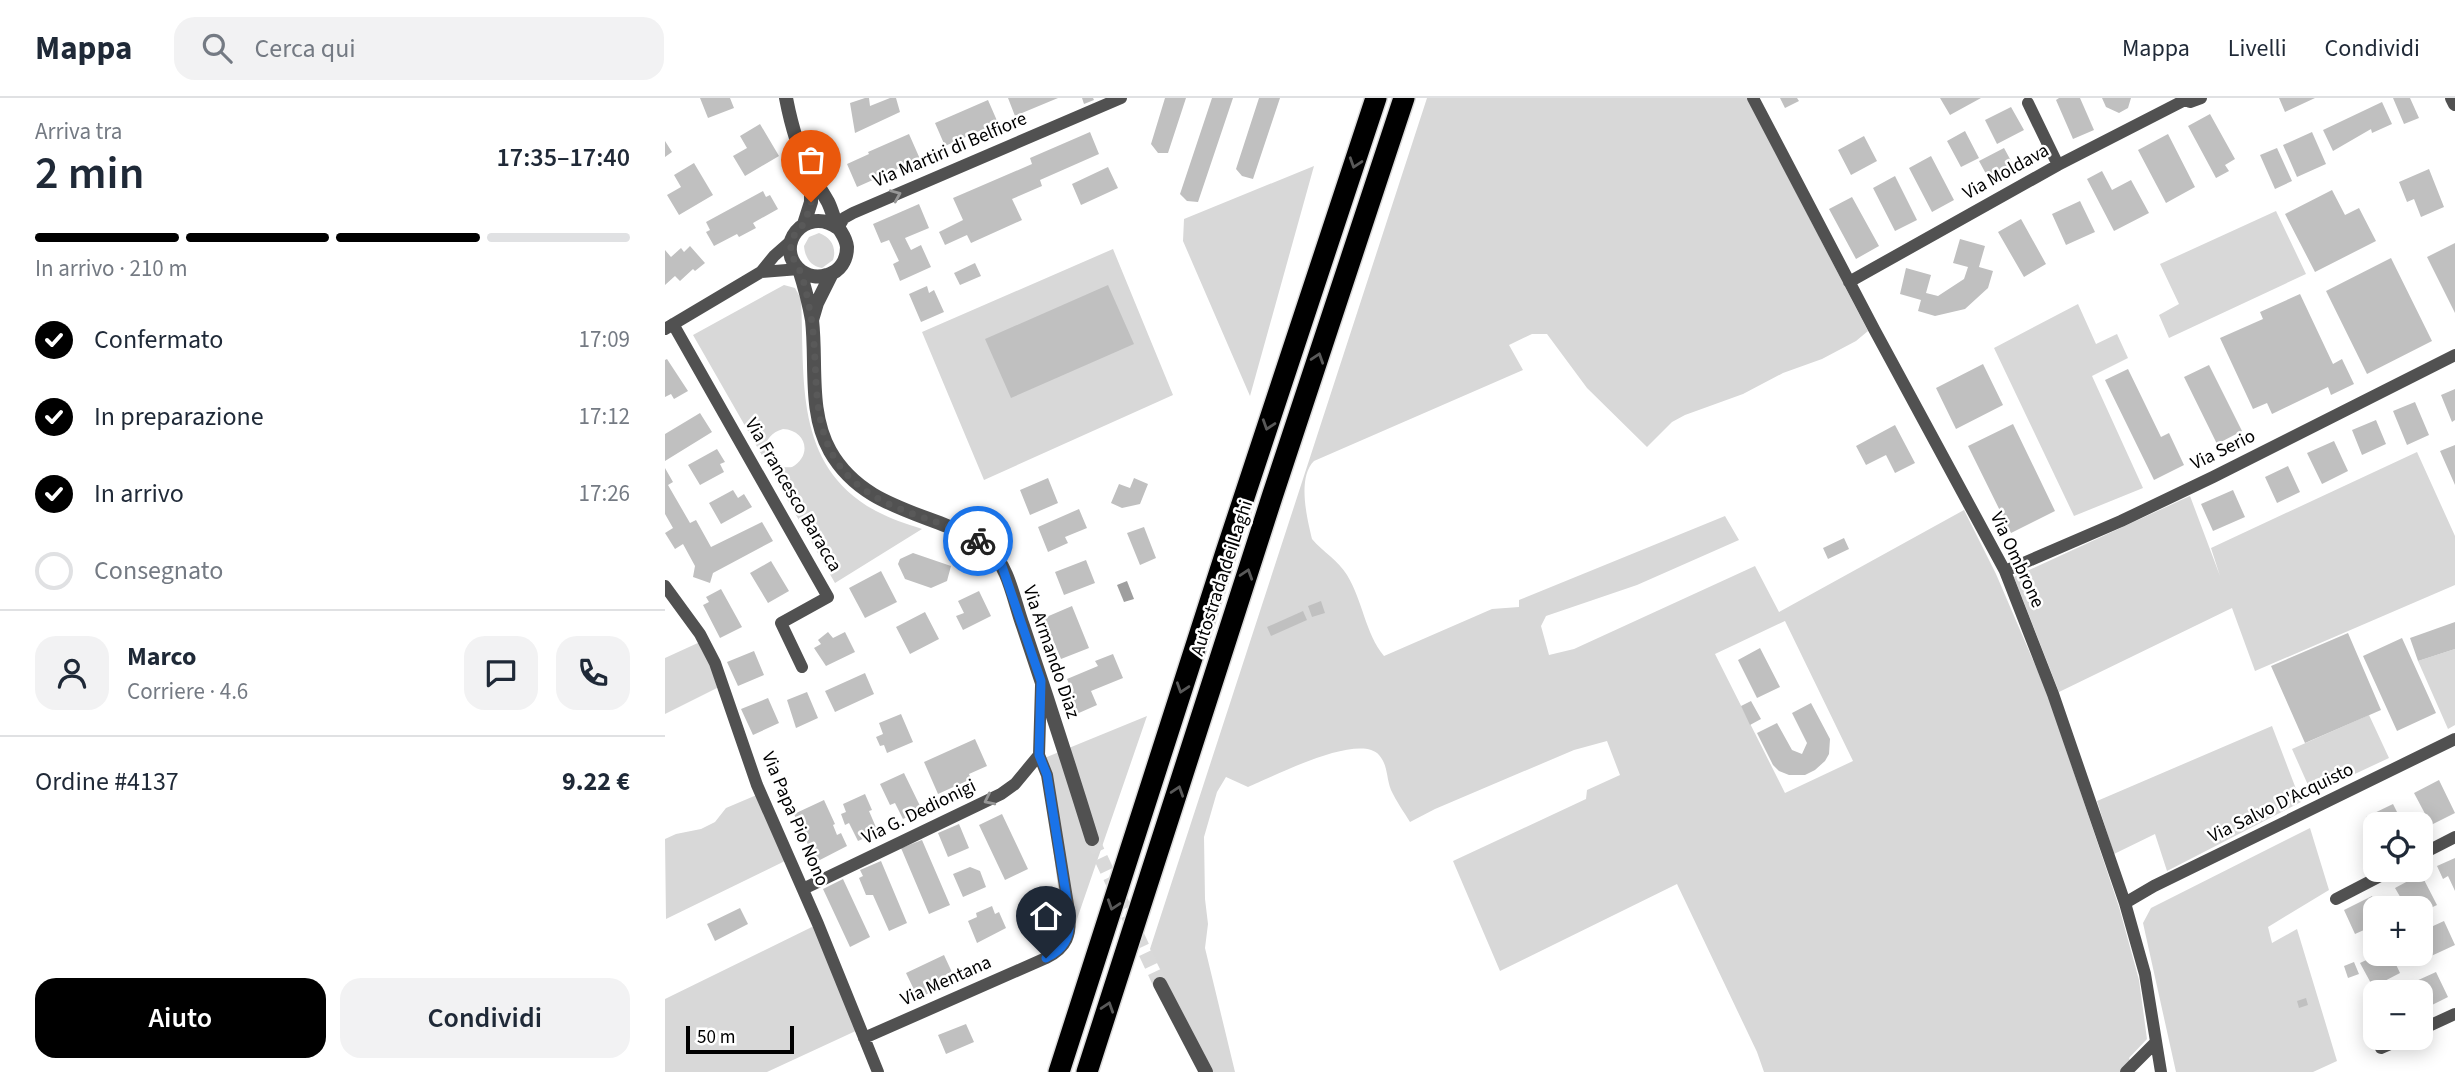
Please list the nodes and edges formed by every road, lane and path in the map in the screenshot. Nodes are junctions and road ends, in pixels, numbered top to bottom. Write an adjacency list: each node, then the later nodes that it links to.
1 (786, 98): 12 (street, Via Armando Diaz)
2 (1121, 98): 14 (street, Via Martiri di Belfiore, one-way to 2)
3 (1376, 98): 42 (highway, Autostrada dei Laghi, one-way to 42)
4 (1404, 98): 43 (highway, Autostrada dei Laghi, one-way to 4)
5 (1753, 98): 19 (street, Via Ombrone)
6 (2201, 98): 8 (street, Via Moldava)
7 (2452, 98): 10 (street)
8 (2184, 99): 11 (street, Via Moldava)
9 (2028, 103): 11 (street)
10 (2455, 104)
11 (2058, 165): 19 (street, Via Moldava)
12 (811, 174): 13 (street, Via Armando Diaz); 14 (street, Via Armando Diaz)
13 (804, 224): 14 (street); 15 (street, Via Armando Diaz)
14 (838, 228): 18 (street, Via Armando Diaz)
15 (791, 241): 16 (street, Via Armando Diaz); 17 (street)
16 (799, 269): 17 (street); 18 (street); 20 (street, Via Armando Diaz)
17 (761, 272): 21 (street)
18 (832, 273): 20 (street, Via Armando Diaz)
19 (1849, 282): 23 (street, Via Ombrone)
20 (812, 321): 26 (street, Via Armando Diaz)
21 (669, 326): 25 (street, Via Francesco Baracca)
22 (2455, 355): 23 (street, Via Serio)
23 (2005, 571): 35 (street, Via Ombrone)
24 (665, 586): 33 (street, Via Papa Pio Nono)
25 (802, 667)
26 (1041, 681): 28 (street, Via Mentana); 30 (street, Via Armando Diaz)
27 (2455, 739): 35 (street, Via Salvo D'Acquisto)
28 (1039, 755): 33 (street, Via G. Dedionigi, one-way to 33); 39 (street, Via Mentana)
29 (2455, 837): 31 (street)
30 (1092, 839)
31 (2433, 848)
32 (2369, 882): 34 (street)
33 (803, 889): 39 (street, Via Papa Pio Nono)
34 (2336, 899)
35 (2125, 903): 40 (street, Via Ombrone)
36 (1160, 984): 44 (street)
37 (2455, 1014): 38 (street)
38 (2433, 1024)
39 (864, 1038): 41 (street, Via Papa Pio Nono)
40 (2156, 1042): 45 (street); 46 (street, Via Ombrone)
41 (878, 1072)
42 (1059, 1072)
43 (1087, 1072)
44 (1206, 1072)
45 (2126, 1072)
46 (2161, 1072)

